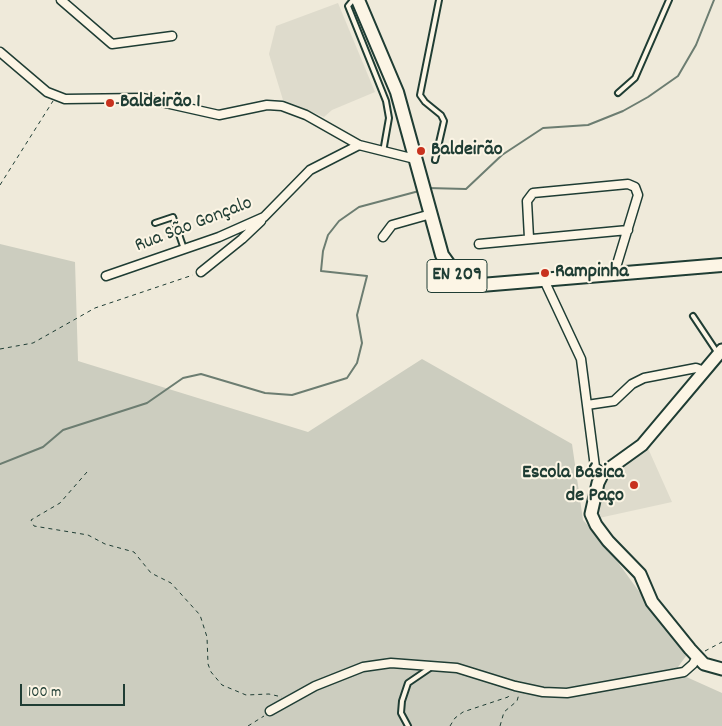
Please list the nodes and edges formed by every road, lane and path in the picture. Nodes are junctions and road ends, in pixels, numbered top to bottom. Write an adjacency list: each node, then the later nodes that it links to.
1 (61, 0): 6 (street)
2 (354, 0): 11 (lane)
3 (358, 0): 12 (main road, EN 209)
4 (439, 0): 13 (lane)
5 (670, 0): 8 (lane)
6 (172, 36)
7 (0, 52): 9 (street)
8 (618, 94)
9 (56, 96): 10 (street); 14 (path)
10 (359, 145): 11 (street); 16 (street, Rua São Gonçalo)
11 (383, 152): 12 (street)
12 (415, 159): 15 (main road, EN 209)
13 (435, 160)
14 (0, 185)
15 (431, 214): 19 (street); 28 (main road, EN 209)
16 (264, 217): 22 (street, Rua São Gonçalo); 25 (street)
17 (155, 223): 22 (lane)
18 (628, 230): 20 (street); 20 (street); 23 (street)
19 (383, 237)
20 (529, 238): 21 (street)
21 (479, 244)
22 (184, 249): 27 (street, Rua São Gonçalo)
23 (620, 258): 26 (street); 26 (street)
24 (722, 265): 26 (main road, EN 209)
25 (201, 272): 30 (path)
26 (620, 274): 28 (main road, EN 209)
27 (106, 276)
28 (544, 280): 33 (street)
29 (693, 316): 31 (lane)
30 (0, 349)
31 (720, 352): 32 (street)
32 (704, 371): 33 (street); 35 (street)
33 (587, 404): 35 (street)
34 (87, 472): 41 (path)
35 (603, 473): 37 (street)
36 (722, 642): 37 (path)
37 (697, 656): 39 (street); 40 (street)
38 (434, 665): 40 (street); 41 (street); 44 (lane)
39 (722, 669)
40 (518, 686): 45 (path); 46 (path)
41 (290, 700): 42 (street)
42 (270, 711): 43 (path)
43 (248, 726)
44 (408, 726)
45 (450, 726)
46 (500, 726)

